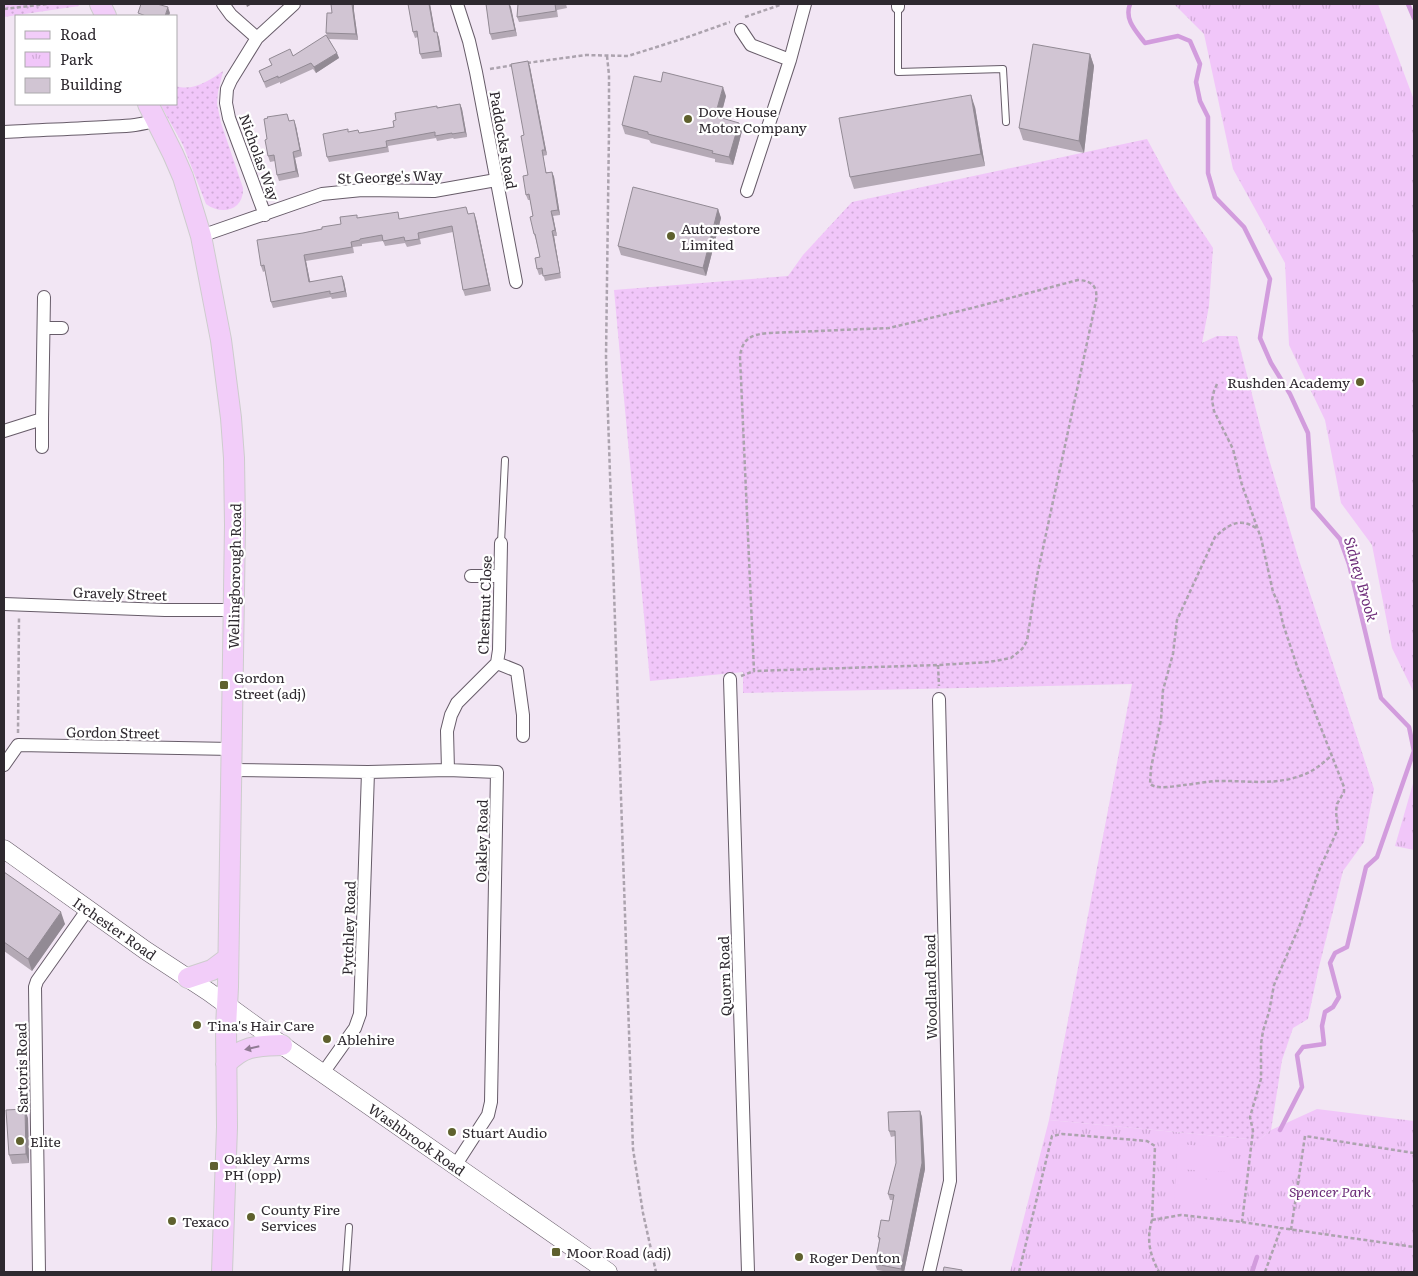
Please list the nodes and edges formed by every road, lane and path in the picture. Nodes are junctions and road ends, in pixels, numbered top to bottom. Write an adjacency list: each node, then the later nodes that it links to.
1 (47, 4): 8 (path)
2 (223, 4): 10 (street)
3 (294, 4): 10 (street)
4 (457, 4): 13 (street, Paddocks Road)
5 (780, 4): 9 (path)
6 (806, 4): 12 (street)
7 (898, 6): 15 (lane)
8 (4, 9)
9 (740, 22): 11 (path); 12 (street)
10 (257, 38): 19 (street, Nicholas Way)
11 (607, 56): 13 (path); 70 (path)
12 (790, 60): 18 (street)
13 (476, 72): 17 (street, Paddocks Road)
14 (152, 112): 16 (street); 20 (main road, Wellingborough Road)
15 (1006, 122)
16 (4, 132)
17 (496, 180): 19 (street, St George's Way); 21 (street, Paddocks Road)
18 (746, 191)
19 (265, 215): 20 (street, St George's Way)
20 (201, 236): 36 (main road, Wellingborough Road)
21 (516, 282)
22 (44, 297): 23 (street)
23 (44, 328): 24 (street); 26 (street)
24 (62, 328)
25 (1217, 384): 30 (path)
26 (42, 419): 27 (street); 28 (street)
27 (4, 431)
28 (42, 447)
29 (505, 460): 31 (lane)
30 (1258, 528): 45 (path); 45 (path)
31 (500, 543): 33 (street, Chestnut Close)
32 (471, 576): 33 (street)
33 (500, 576): 37 (street, Chestnut Close)
34 (4, 604): 35 (street, Gravely Street)
35 (20, 604): 36 (street, Gravely Street); 43 (path)
36 (234, 610): 44 (main road, Wellingborough Road)
37 (497, 663): 42 (street); 48 (street, Chestnut Close)
38 (938, 665): 39 (path); 39 (path); 41 (path)
39 (754, 671): 40 (path)
40 (730, 679): 71 (street, Quorn Road)
41 (939, 699): 72 (street, Woodland Road)
42 (523, 736)
43 (18, 745): 44 (street, Gordon Street); 46 (street)
44 (232, 749): 47 (main road, Wellingborough Road)
45 (1332, 755): 61 (path)
46 (4, 765)
47 (232, 770): 49 (street, Oakley Road); 52 (main road, Wellingborough Road)
48 (448, 770): 49 (street, Oakley Road); 59 (street, Oakley Road)
49 (368, 772): 57 (street, Pytchley Road)
50 (4, 849): 51 (main road, Irchester Road)
51 (88, 909): 53 (main road, Irchester Road); 66 (street, Sartoris Road)
52 (228, 958): 53 (main road); 54 (main road, Wellingborough Road)
53 (188, 978): 54 (main road, Irchester Road)
54 (227, 1005): 55 (main road, Washbrook Road); 56 (main road, Wellingborough Road)
55 (282, 1045): 56 (main road, one-way to 56); 57 (main road, Washbrook Road)
56 (226, 1064): 67 (main road, Wellingborough Road)
57 (323, 1073): 59 (main road, Washbrook Road)
58 (1414, 1154): 64 (path)
59 (455, 1166): 69 (main road, Washbrook Road)
60 (1152, 1220): 61 (path); 73 (path); 74 (path)
61 (1242, 1222): 63 (path)
62 (348, 1227): 68 (lane)
63 (1281, 1228): 64 (path); 75 (path)
64 (1291, 1230): 65 (path)
65 (1414, 1247)
66 (39, 1272)
67 (222, 1272)
68 (346, 1272)
69 (608, 1272)
70 (656, 1272)
71 (748, 1272)
72 (929, 1272)
73 (1019, 1272)
74 (1159, 1272)
75 (1265, 1272)

